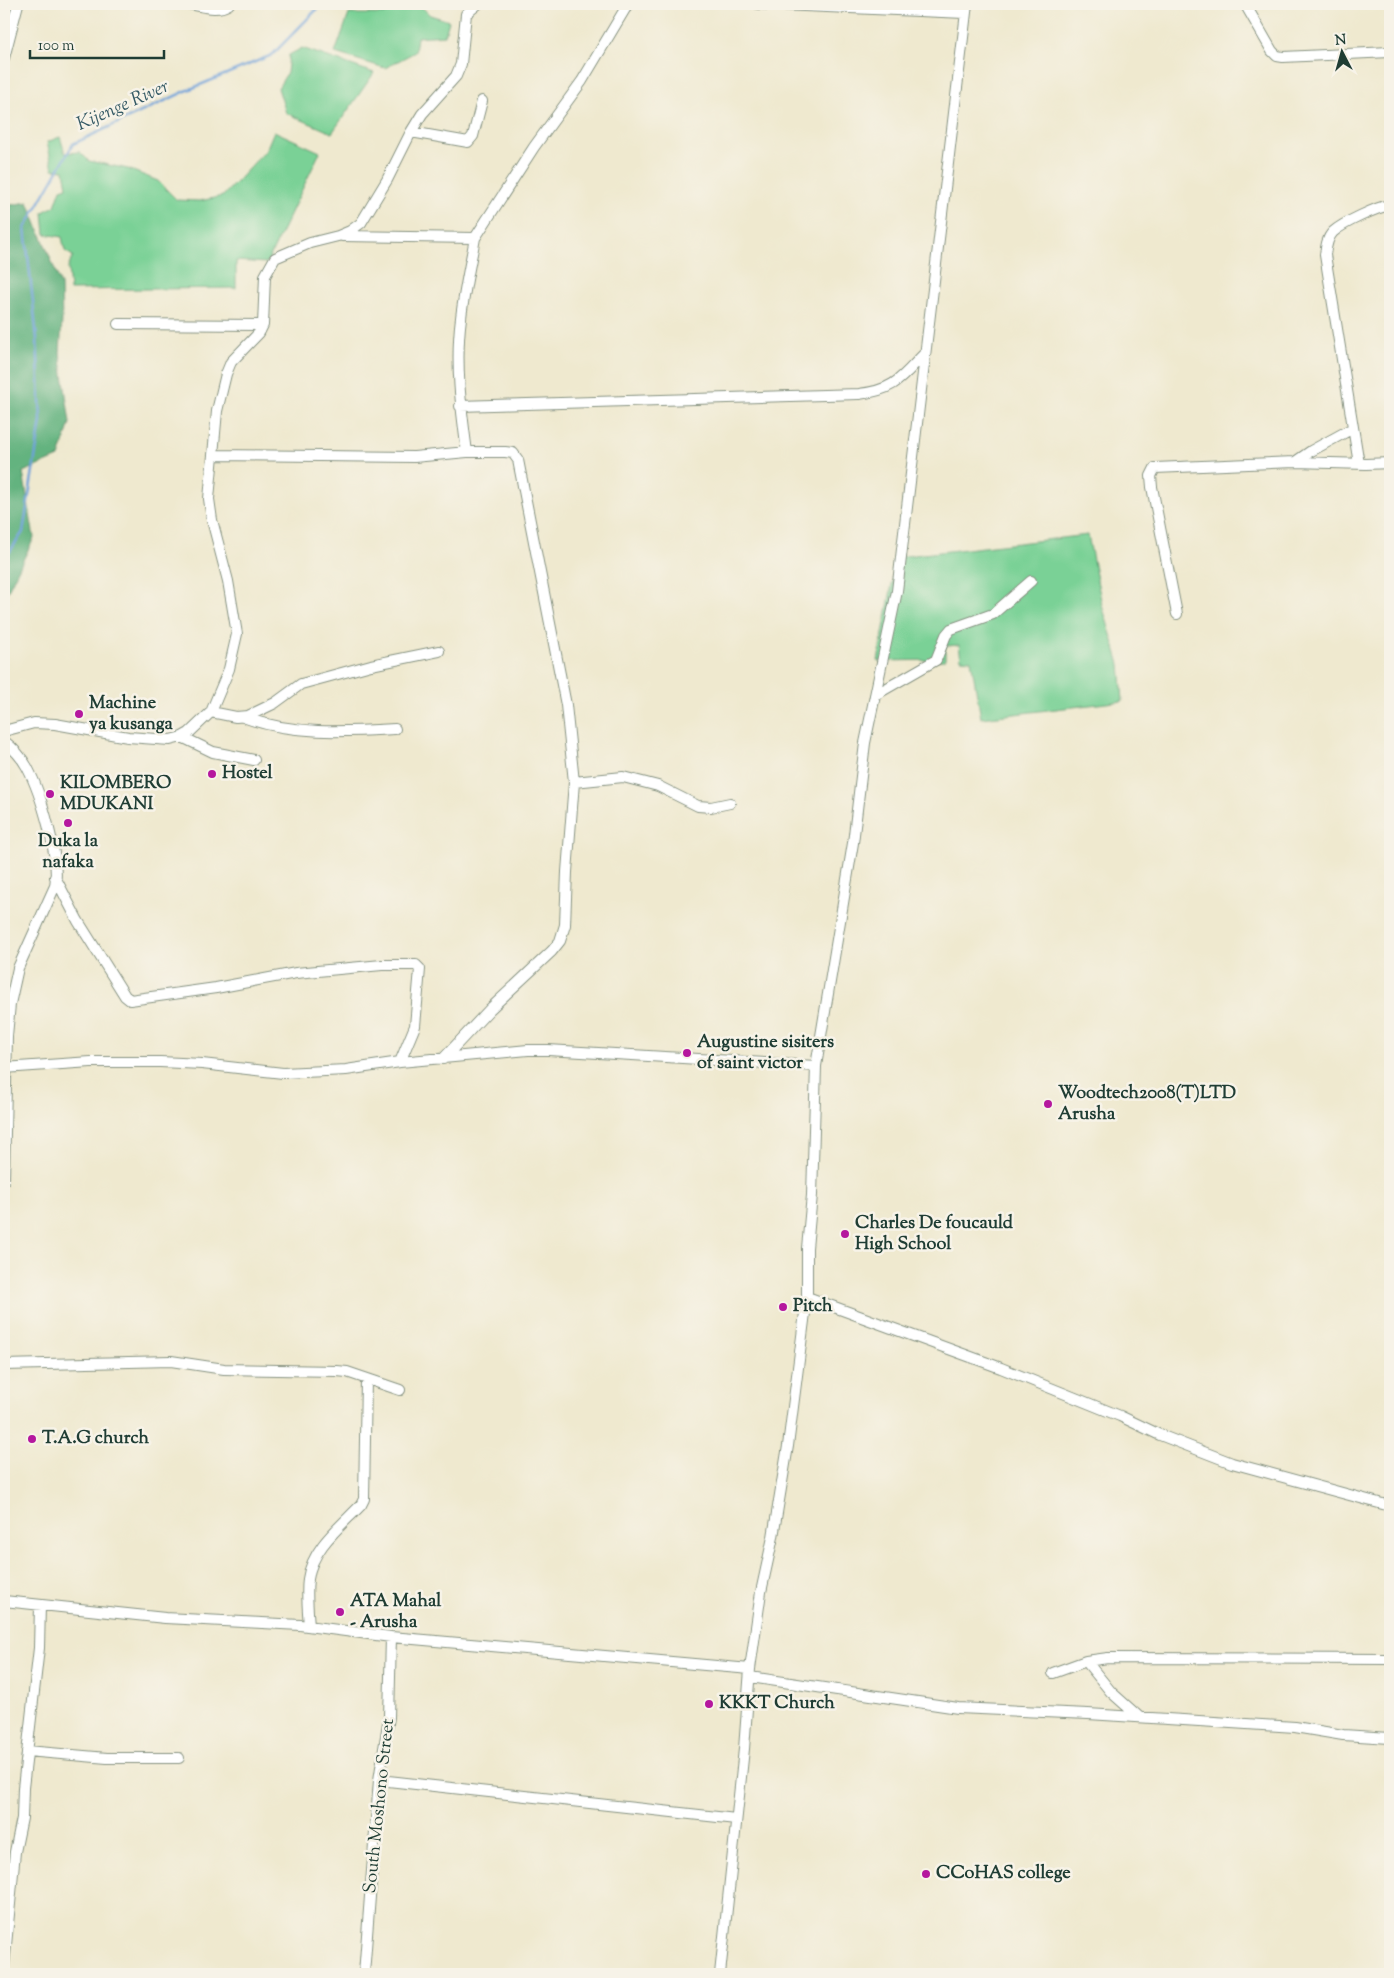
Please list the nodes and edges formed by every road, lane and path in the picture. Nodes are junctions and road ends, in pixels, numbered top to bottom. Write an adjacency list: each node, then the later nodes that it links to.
1 (18, 4): 10 (street)
2 (189, 4): 3 (street)
3 (229, 4)
4 (478, 4): 12 (street)
5 (628, 4): 15 (street)
6 (758, 4): 8 (street)
7 (1245, 4): 9 (street)
8 (966, 8): 18 (street)
9 (1390, 52)
10 (4, 58)
11 (482, 101): 12 (street)
12 (410, 132): 14 (street)
13 (1390, 205): 20 (street)
14 (338, 236): 15 (street); 17 (street)
15 (475, 238): 19 (street)
16 (118, 324): 17 (street)
17 (263, 325): 22 (street)
18 (925, 353): 19 (street); 29 (street)
19 (460, 406): 21 (street)
20 (1354, 428): 23 (street); 25 (street)
21 (467, 452): 22 (street); 37 (street)
22 (213, 455): 30 (street)
23 (1295, 462): 25 (street); 27 (street)
24 (1390, 463): 25 (street)
25 (1360, 464)
26 (1031, 581): 29 (street)
27 (1177, 614)
28 (439, 651): 31 (street)
29 (875, 695): 42 (street)
30 (211, 712): 31 (street); 34 (street)
31 (243, 717): 32 (street)
32 (395, 729)
33 (4, 731): 34 (street)
34 (182, 737): 36 (street)
35 (4, 741): 39 (street)
36 (254, 760)
37 (574, 782): 38 (street); 40 (street)
38 (730, 803)
39 (55, 877): 41 (street); 43 (street)
40 (443, 1059): 41 (street); 42 (street)
41 (400, 1062): 43 (street)
42 (816, 1066): 46 (street)
43 (5, 1068): 44 (street)
44 (4, 1140): 45 (street)
45 (4, 1180)
46 (807, 1297): 50 (street); 57 (street)
47 (4, 1365): 48 (street)
48 (366, 1379): 49 (street); 53 (street)
49 (400, 1390)
50 (1390, 1506)
51 (4, 1601): 52 (street)
52 (40, 1605): 53 (street); 61 (street)
53 (309, 1626): 54 (street)
54 (391, 1637): 57 (street); 63 (street, South Moshono Street)
55 (1390, 1659): 56 (street)
56 (1086, 1661): 58 (street); 59 (street)
57 (750, 1673): 59 (street); 64 (street)
58 (1053, 1673)
59 (1139, 1717): 60 (street)
60 (1390, 1738)
61 (27, 1751): 62 (street); 65 (street)
62 (179, 1758)
63 (379, 1780): 64 (street); 66 (street, South Moshono Street)
64 (736, 1819): 67 (street)
65 (4, 1966)
66 (364, 1974)
67 (720, 1974)

